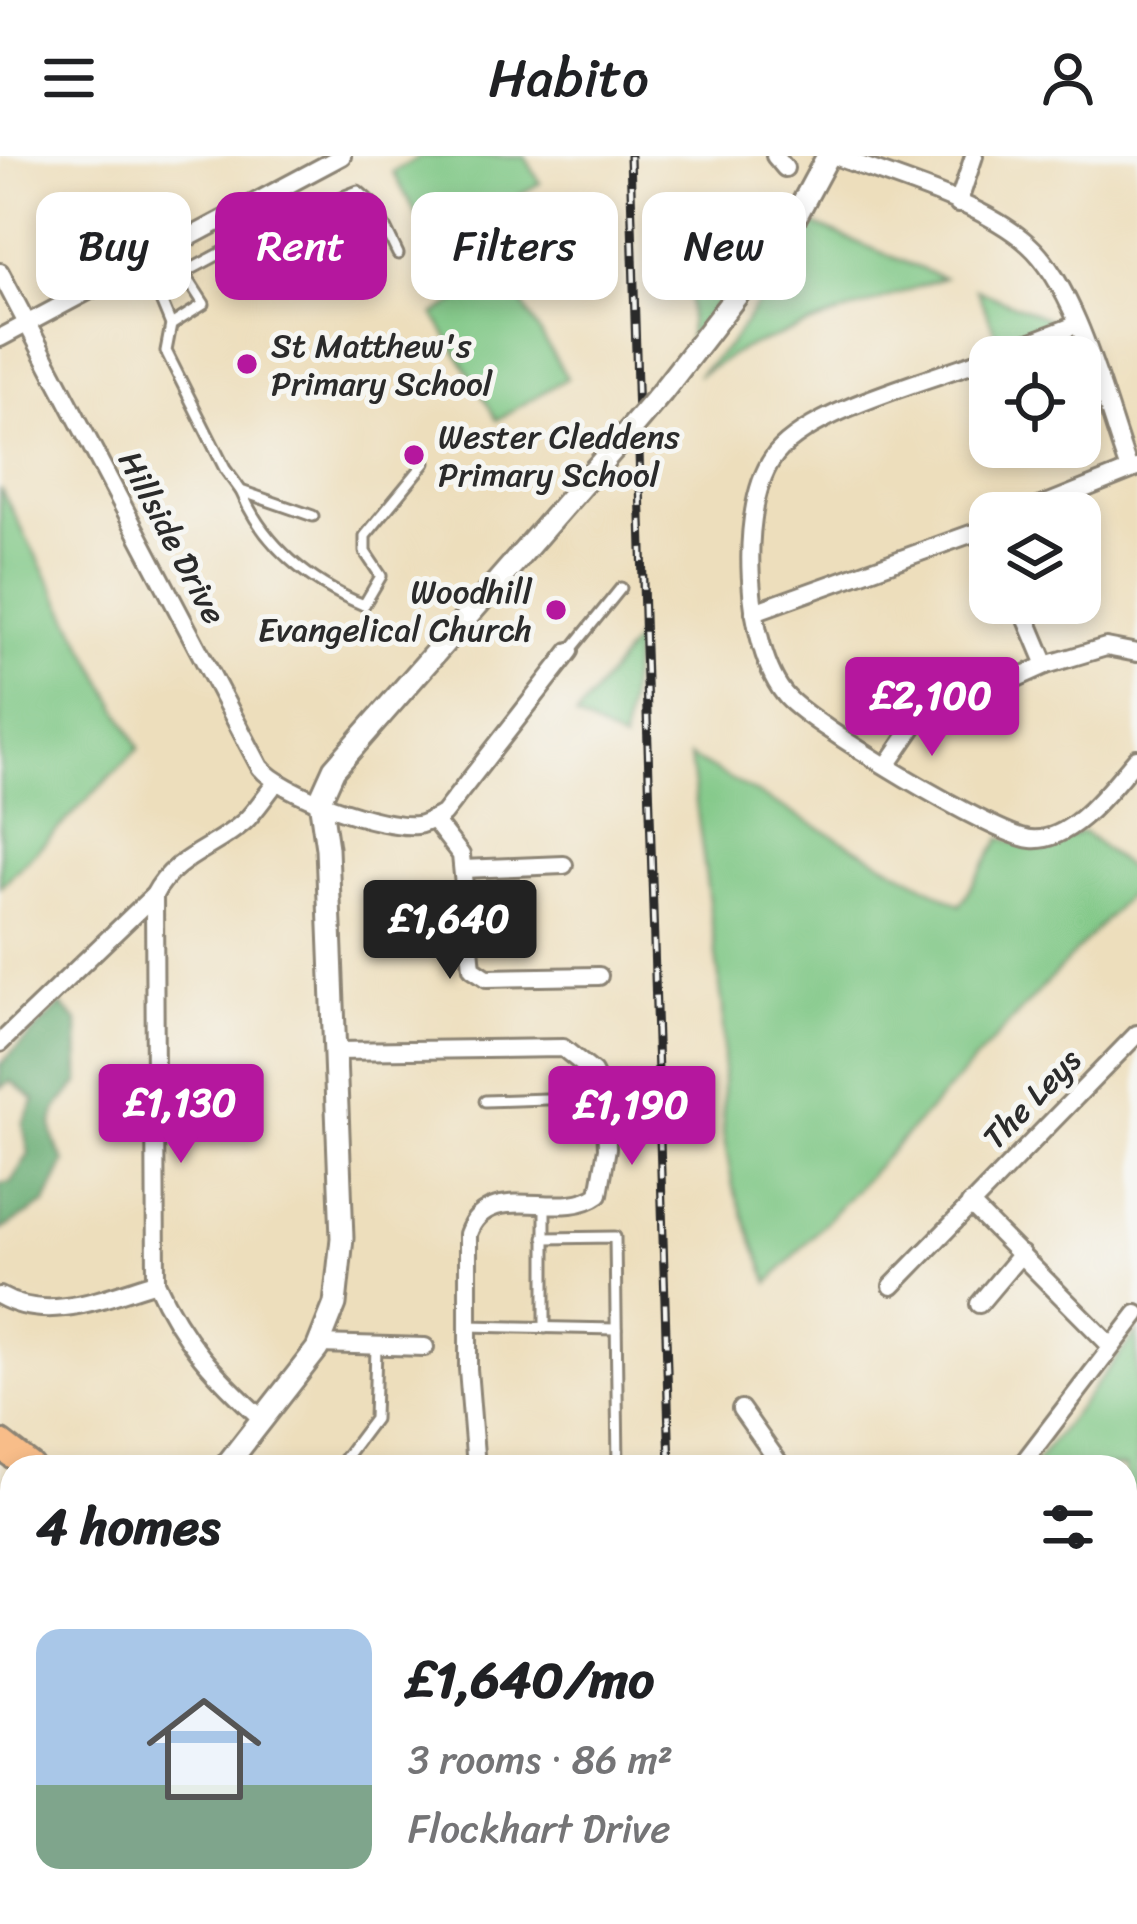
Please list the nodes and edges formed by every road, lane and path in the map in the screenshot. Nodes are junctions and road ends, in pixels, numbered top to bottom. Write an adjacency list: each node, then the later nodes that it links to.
1 (342, 156): 4 (street)
2 (831, 156): 5 (street); 33 (street, bridge)
3 (974, 156): 5 (street)
4 (276, 192)
5 (958, 204): 14 (street)
6 (387, 232): 7 (lane)
7 (398, 254)
8 (215, 256): 13 (lane)
9 (0, 272): 12 (street, Hillside Drive)
10 (71, 300): 12 (street)
11 (161, 300): 13 (lane)
12 (27, 323): 16 (street); 32 (street, Hillside Drive)
13 (172, 325): 20 (lane)
14 (1076, 325): 15 (street); 19 (street)
15 (1046, 336)
16 (0, 338)
17 (969, 365): 25 (street)
18 (425, 463): 20 (lane)
19 (1133, 469): 21 (street)
20 (241, 491): 22 (lane)
21 (1076, 492)
22 (313, 516)
23 (969, 535): 25 (street)
24 (621, 588): 27 (lane)
25 (754, 612): 31 (street)
26 (1029, 624): 29 (street)
27 (571, 651): 34 (street)
28 (1137, 652): 29 (street)
29 (1046, 665): 31 (street)
30 (1137, 758): 31 (street)
31 (888, 764)
32 (274, 784): 33 (street); 37 (street)
33 (320, 800): 34 (street); 41 (street)
34 (433, 819): 36 (street)
35 (564, 865): 36 (street)
36 (463, 869): 38 (street)
37 (154, 895): 40 (street); 48 (street)
38 (599, 976)
39 (1137, 1034): 45 (street, The Leys)
40 (0, 1043)
41 (335, 1051): 42 (street); 56 (street)
42 (605, 1097): 43 (lane); 44 (street)
43 (485, 1101)
44 (544, 1204): 46 (lane); 53 (street)
45 (970, 1204): 47 (street); 49 (street, The Leys)
46 (544, 1238): 54 (lane); 55 (lane)
47 (1021, 1254): 51 (street); 57 (street)
48 (156, 1282): 50 (street); 61 (street)
49 (892, 1286)
50 (0, 1297)
51 (979, 1304)
52 (1137, 1313): 57 (street)
53 (467, 1327): 54 (lane); 64 (street)
54 (545, 1328): 55 (lane)
55 (616, 1329): 65 (lane)
56 (319, 1344): 58 (street); 61 (street)
57 (1111, 1346): 67 (street)
58 (376, 1347): 59 (street); 63 (lane)
59 (424, 1347)
60 (741, 1409): 66 (street)
61 (262, 1420): 62 (street)
62 (234, 1455)
63 (347, 1455)
64 (475, 1455)
65 (618, 1455)
66 (774, 1455)
67 (1029, 1455)

